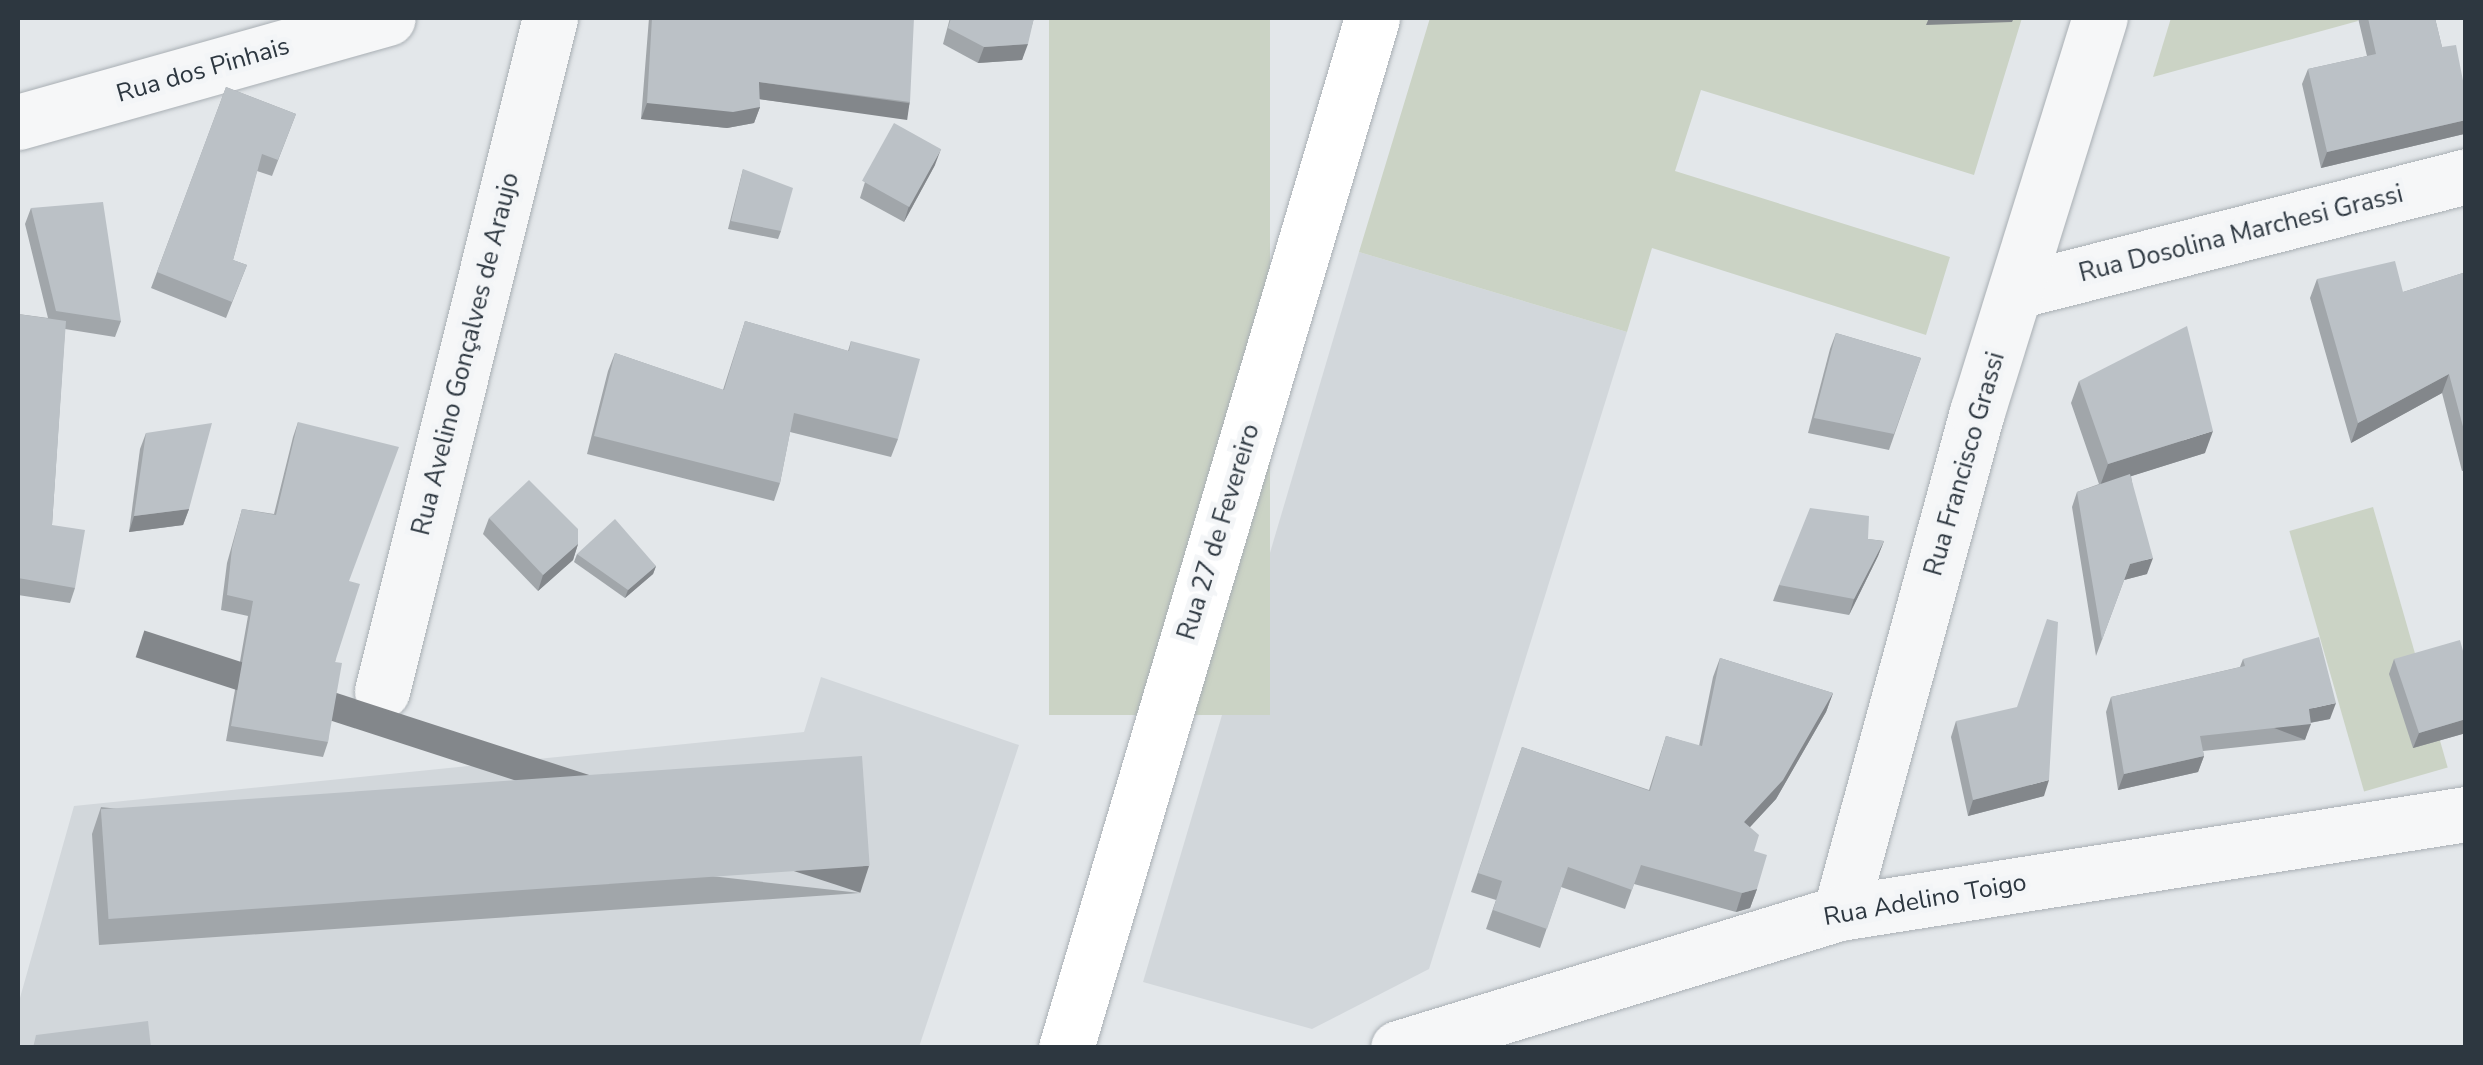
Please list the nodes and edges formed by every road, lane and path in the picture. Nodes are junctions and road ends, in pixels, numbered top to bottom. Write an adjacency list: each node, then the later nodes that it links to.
1 (388, 18): 5 (street, Rua dos Pinhais)
2 (550, 18): 8 (street, Rua Avelino Gonçalves de Araujo)
3 (1372, 18): 11 (main road, Rua 27 de Fevereiro)
4 (2100, 18): 7 (street, Rua Francisco Grassi)
5 (18, 122)
6 (2466, 176): 7 (street, Rua Dosolina Marchesi Grassi)
7 (2016, 291): 10 (street, Rua Francisco Grassi)
8 (382, 691)
9 (2466, 814): 10 (street, Rua Adelino Toigo)
10 (1840, 913): 12 (street, Rua Adelino Toigo)
11 (1066, 1048)
12 (1398, 1048)

